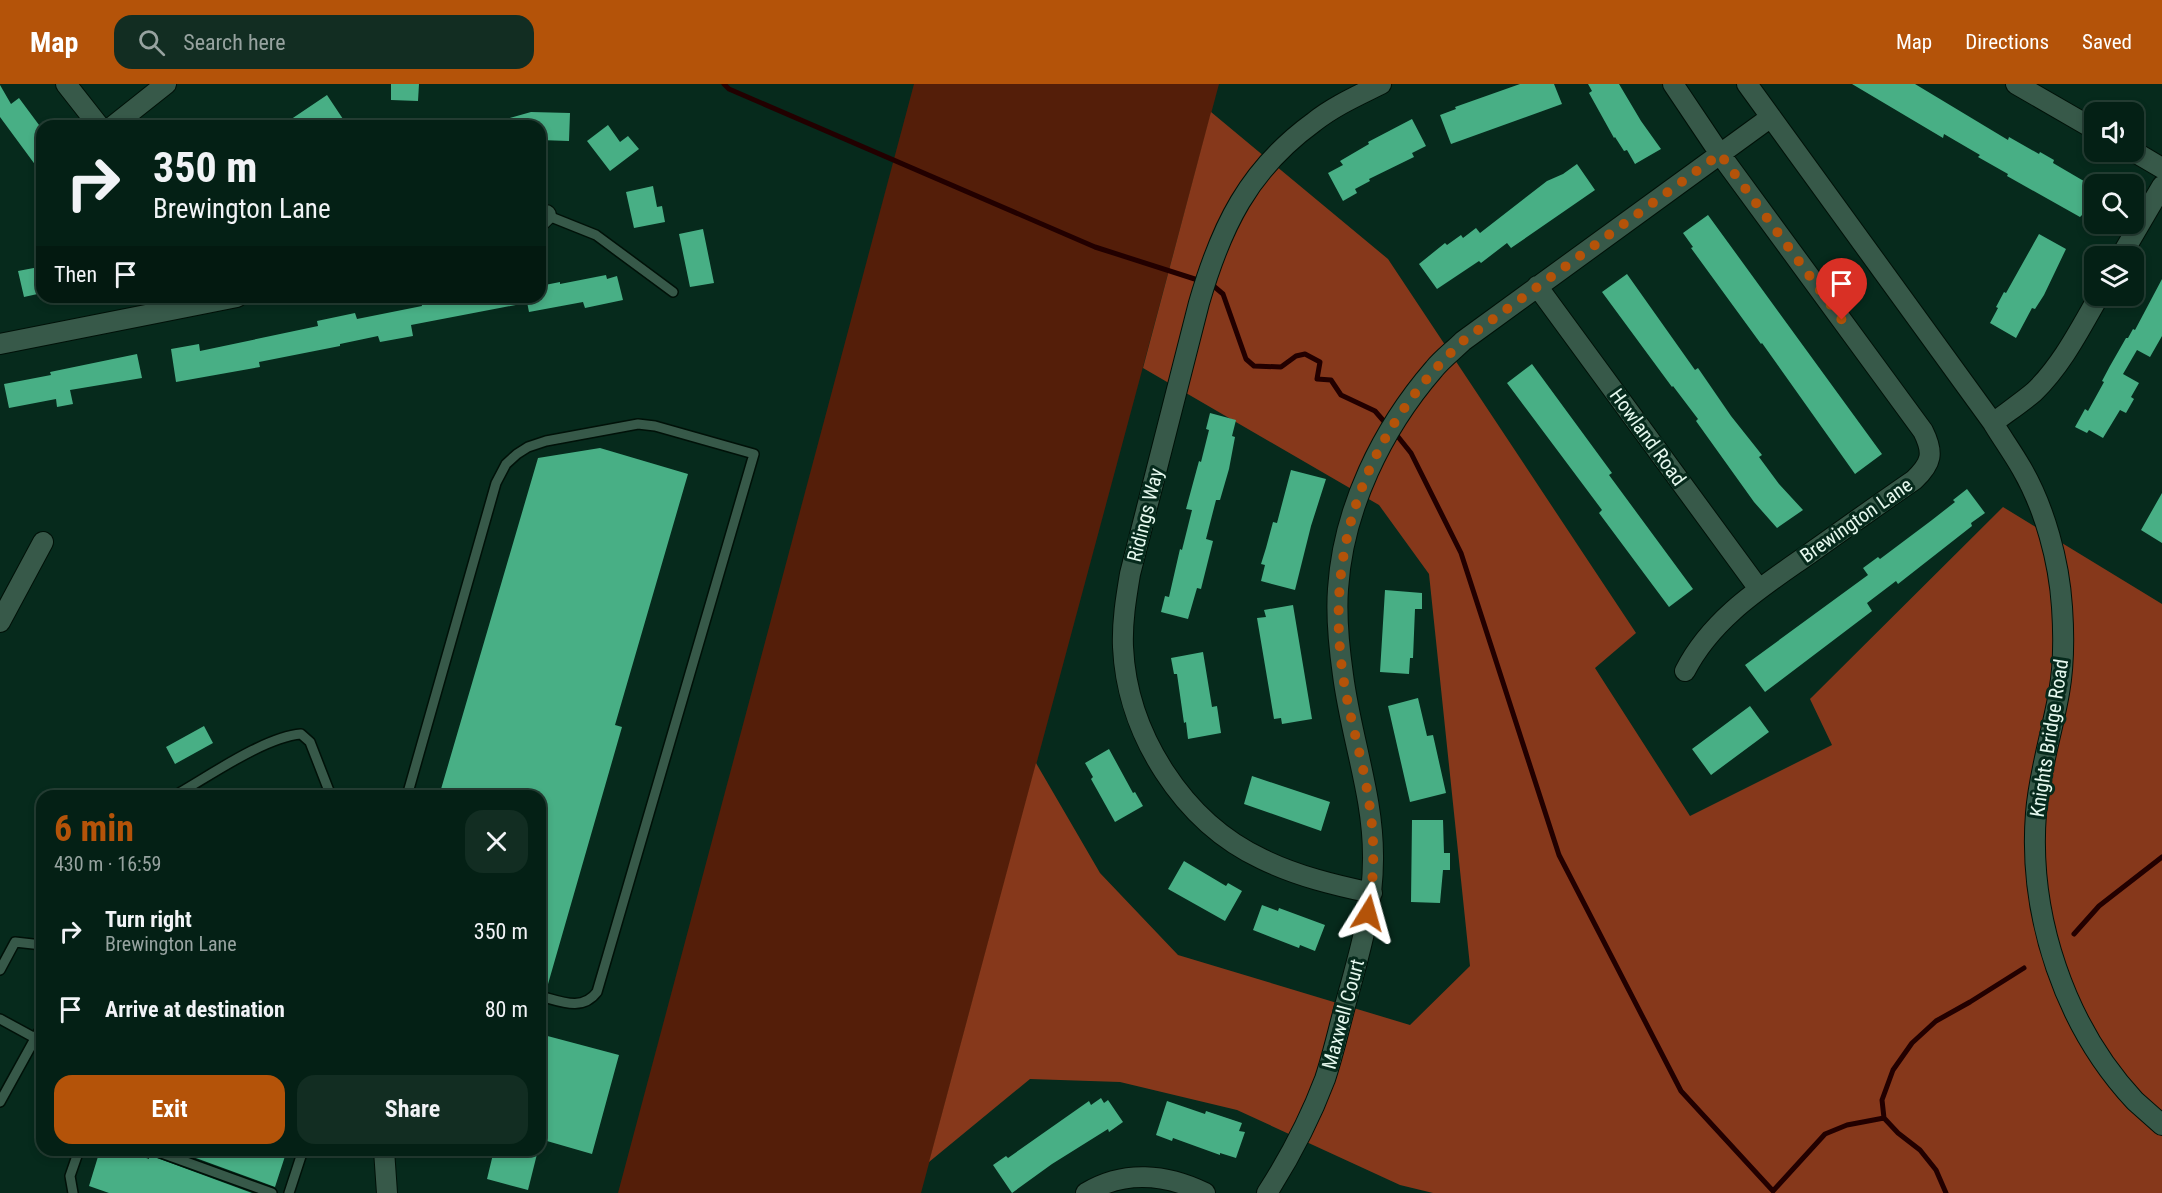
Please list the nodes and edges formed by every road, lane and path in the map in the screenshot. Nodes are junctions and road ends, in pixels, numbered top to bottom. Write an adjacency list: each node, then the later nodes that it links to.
1 (66, 84): 8 (street)
2 (166, 84): 9 (street)
3 (1381, 84): 30 (street, Ridings Way)
4 (1673, 84): 11 (street, Brewington Lane)
5 (1747, 84): 7 (street, Knights Bridge Road)
6 (2016, 84): 10 (street)
7 (1771, 117): 11 (street, Maxwell Court); 22 (street, Knights Bridge Road)
8 (94, 120)
9 (121, 120)
10 (2084, 123)
11 (1720, 154): 17 (street, Maxwell Court); 24 (street, Brewington Lane)
12 (2144, 158): 13 (street)
13 (2162, 168)
14 (2162, 186): 16 (street)
15 (546, 219): 18 (lane)
16 (2127, 246)
17 (1537, 286): 24 (street, Howland Road); 30 (street, Maxwell Court)
18 (673, 292)
19 (176, 303): 21 (street)
20 (2093, 306): 22 (street)
21 (0, 344)
22 (1993, 423): 38 (street, Knights Bridge Road)
23 (43, 542): 25 (street)
24 (1759, 589): 26 (street, Brewington Lane)
25 (0, 622)
26 (1684, 671)
27 (185, 790): 28 (lane)
28 (329, 790)
29 (409, 790): 33 (lane)
30 (1372, 893): 49 (street, Maxwell Court)
31 (36, 944): 32 (lane)
32 (0, 970)
33 (546, 998)
34 (0, 1018): 36 (lane)
35 (36, 1035): 36 (lane)
36 (34, 1038): 37 (lane)
37 (0, 1102)
38 (2162, 1125)
39 (77, 1156): 43 (lane)
40 (170, 1156): 44 (lane)
41 (301, 1156): 45 (lane)
42 (384, 1156): 46 (street)
43 (72, 1193)
44 (272, 1193)
45 (290, 1193)
46 (387, 1193)
47 (1086, 1193): 48 (street)
48 (1204, 1193)
49 (1267, 1193)

